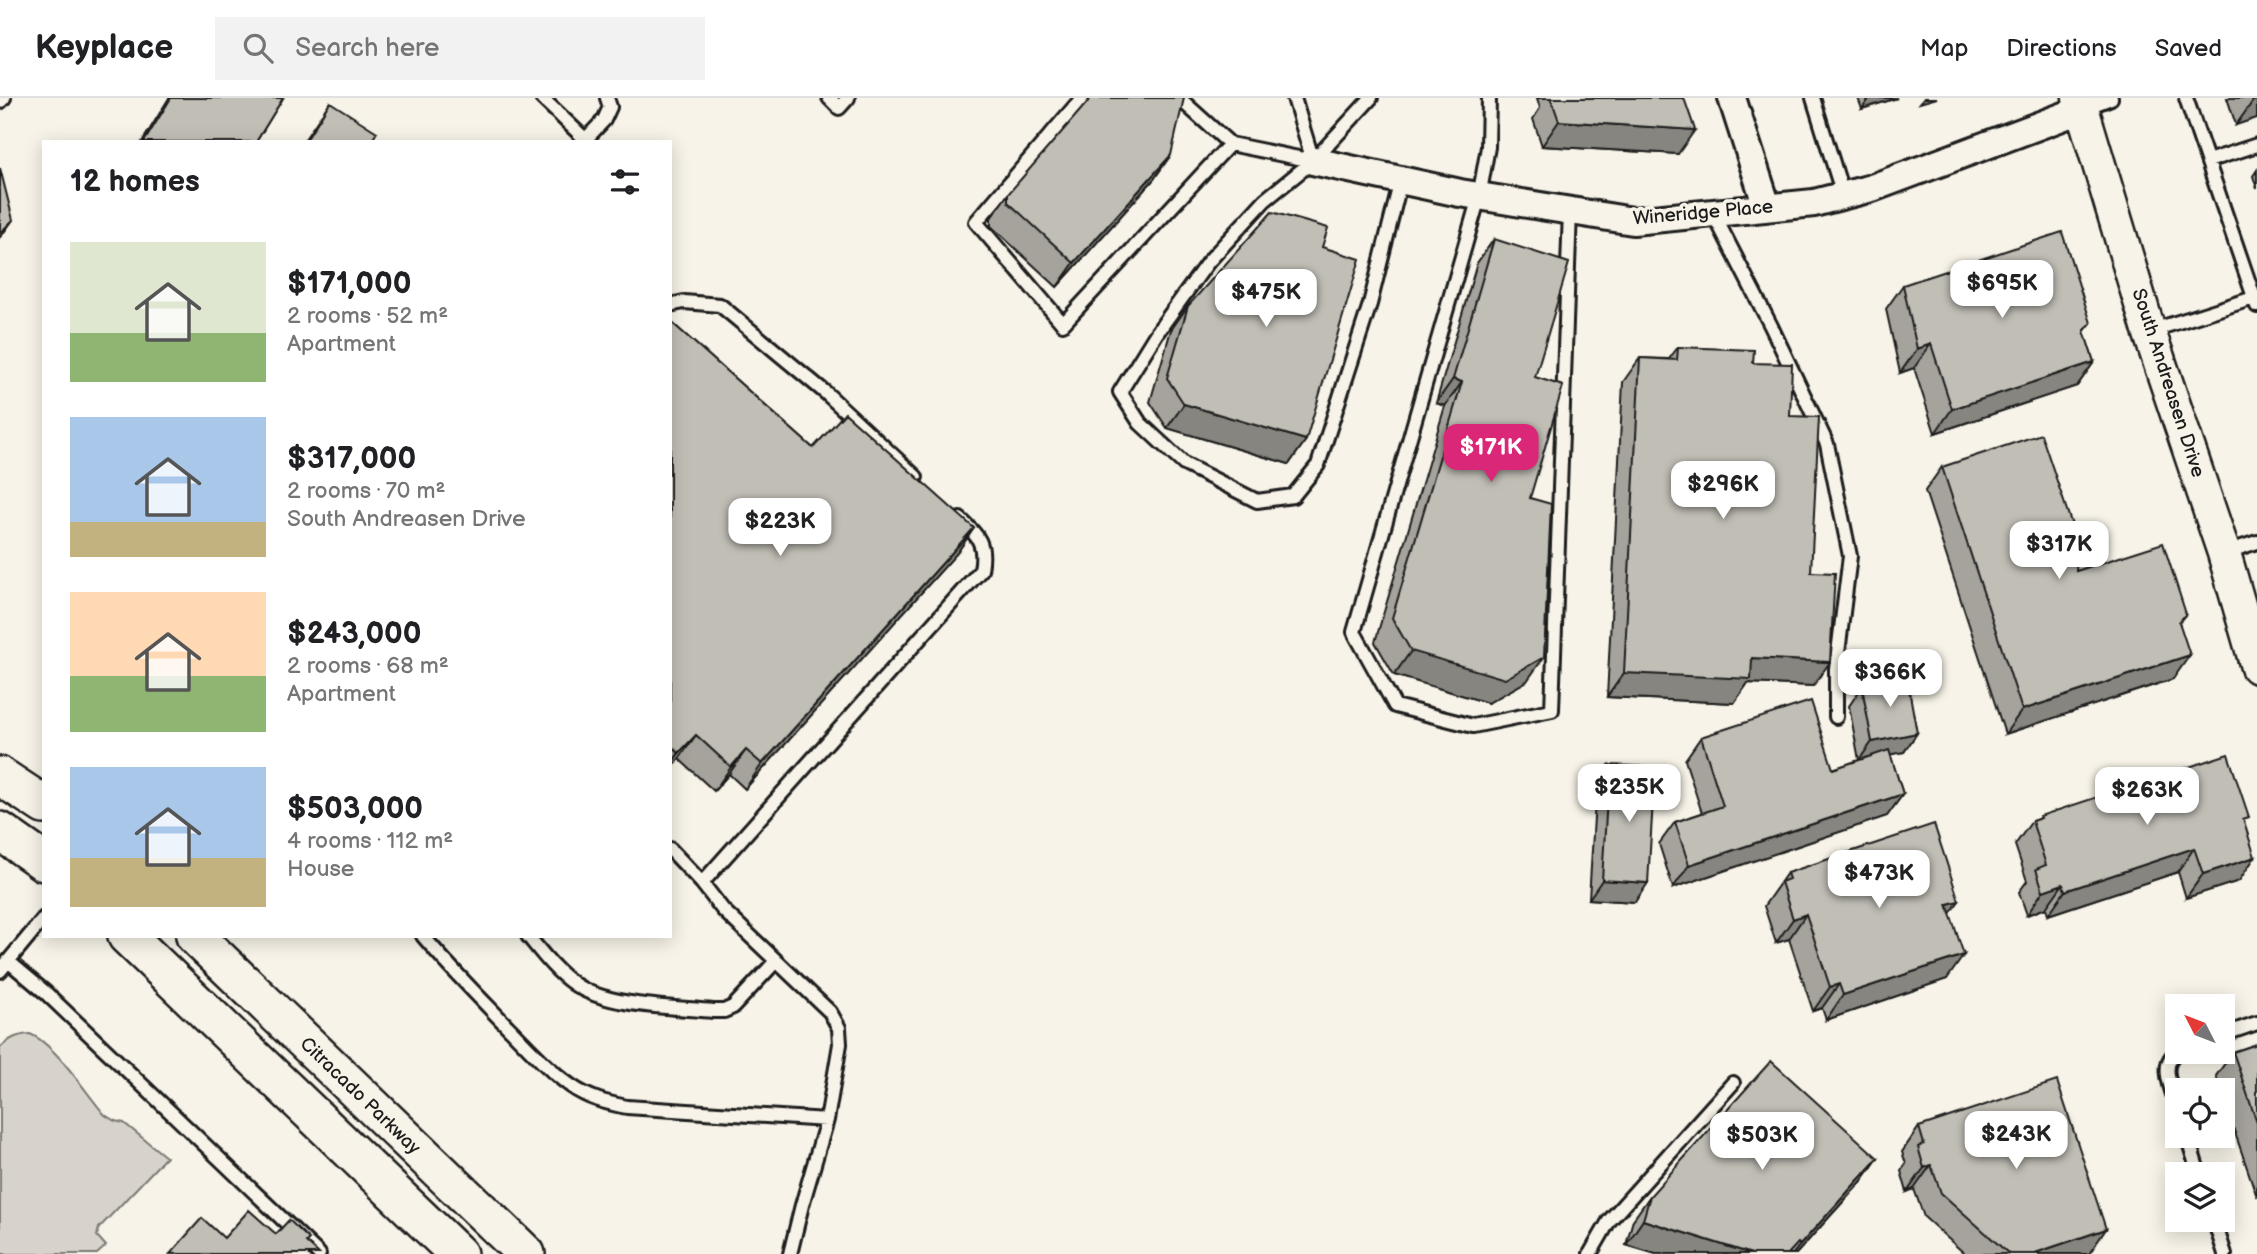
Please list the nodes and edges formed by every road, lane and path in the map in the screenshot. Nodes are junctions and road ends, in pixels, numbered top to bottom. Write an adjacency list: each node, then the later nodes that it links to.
1 (4, 98): 14 (lane)
2 (542, 98): 16 (lane)
3 (607, 98): 16 (lane)
4 (829, 98): 5 (lane)
5 (848, 98)
6 (1082, 98): 17 (lane)
7 (1179, 98): 17 (lane)
8 (1294, 98): 20 (lane)
9 (1371, 98): 20 (lane)
10 (1489, 98): 23 (lane)
11 (1732, 98): 24 (street)
12 (1813, 98): 22 (lane)
13 (2186, 98): 19 (lane)
14 (0, 102)
15 (2091, 102): 22 (street, Wineridge Place); 29 (street, South Andreasen Drive)
16 (587, 140)
17 (1230, 144): 20 (lane)
18 (2257, 145): 19 (lane)
19 (2208, 161): 27 (lane)
20 (1313, 162): 21 (street, Wineridge Place); 21 (lane)
21 (1401, 180): 23 (street, Wineridge Place)
22 (1843, 195): 24 (street, Wineridge Place)
23 (1479, 197): 25 (street, Wineridge Place); 25 (lane)
24 (1768, 207): 26 (street, Wineridge Place)
25 (1570, 211): 26 (street, Wineridge Place)
26 (1713, 213): 35 (lane)
27 (2256, 300): 29 (lane)
28 (672, 305): 30 (lane)
29 (2150, 331): 33 (street, South Andreasen Drive)
30 (927, 487)
31 (947, 506): 41 (lane)
32 (2257, 542): 33 (lane)
33 (2224, 553): 34 (street, South Andreasen Drive)
34 (2257, 667)
35 (1836, 717)
36 (0, 776): 37 (main road)
37 (42, 804)
38 (0, 831): 40 (main road)
39 (672, 851): 41 (lane)
40 (42, 861)
41 (702, 883): 47 (lane)
42 (42, 920): 48 (lane)
43 (129, 938): 55 (main road)
44 (197, 938): 56 (main road, Citracado Parkway)
45 (425, 938): 52 (lane)
46 (530, 938): 47 (lane)
47 (776, 961): 52 (lane)
48 (4, 966): 54 (lane)
49 (2257, 1023): 50 (lane)
50 (2235, 1031)
51 (1733, 1083): 58 (lane)
52 (827, 1120): 57 (lane)
53 (2218, 1232): 59 (lane)
54 (319, 1254)
55 (458, 1254)
56 (526, 1254)
57 (790, 1254)
58 (1590, 1254)
59 (2225, 1254)

